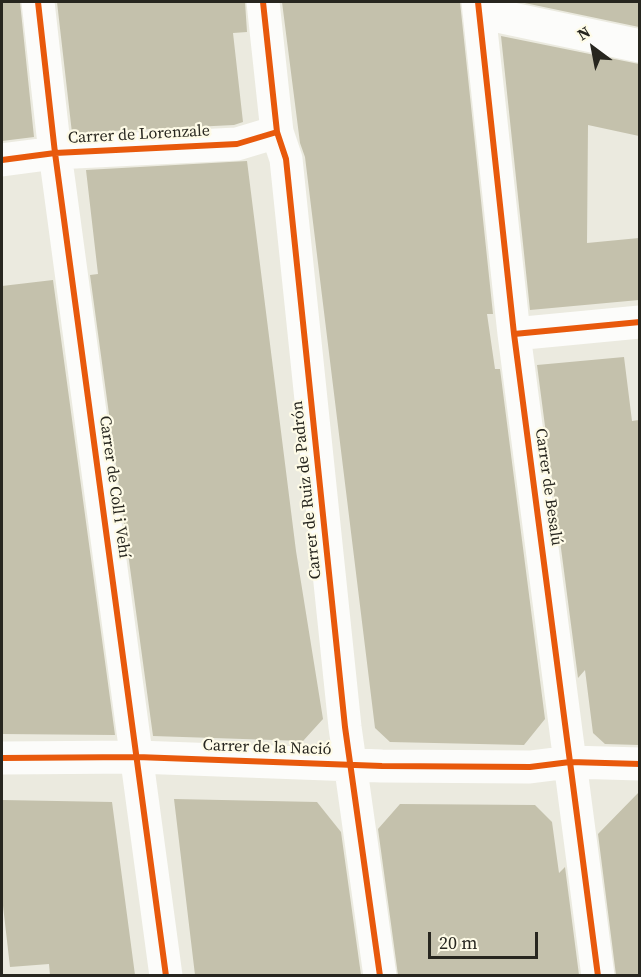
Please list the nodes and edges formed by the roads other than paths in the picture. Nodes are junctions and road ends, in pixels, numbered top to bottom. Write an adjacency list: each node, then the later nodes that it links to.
1 (38, 2): 6 (street, Carrer de Coll i Vehí)
2 (263, 2): 5 (street, Carrer de Ruiz de Padrón)
3 (479, 7): 4 (street); 9 (street, Carrer de Besalú)
4 (639, 46)
5 (277, 132): 6 (street, Carrer de Lorenzale); 13 (street, Carrer de Ruiz de Padrón)
6 (55, 153): 7 (street, Carrer de Lorenzale); 10 (street, Carrer de Coll i Vehí)
7 (2, 160)
8 (639, 322): 9 (street)
9 (514, 334): 12 (street, Carrer de Besalú)
10 (137, 757): 11 (street, Carrer de la Nació); 13 (street, Carrer de la Nació); 15 (street, Carrer de Coll i Vehí)
11 (2, 758)
12 (570, 762): 13 (street, Carrer de la Nació); 14 (street, Carrer de la Nació); 17 (street, Carrer de Besalú)
13 (349, 764): 16 (street, Carrer de Ruiz de Padrón)
14 (639, 764)
15 (166, 975)
16 (380, 975)
17 (598, 975)

